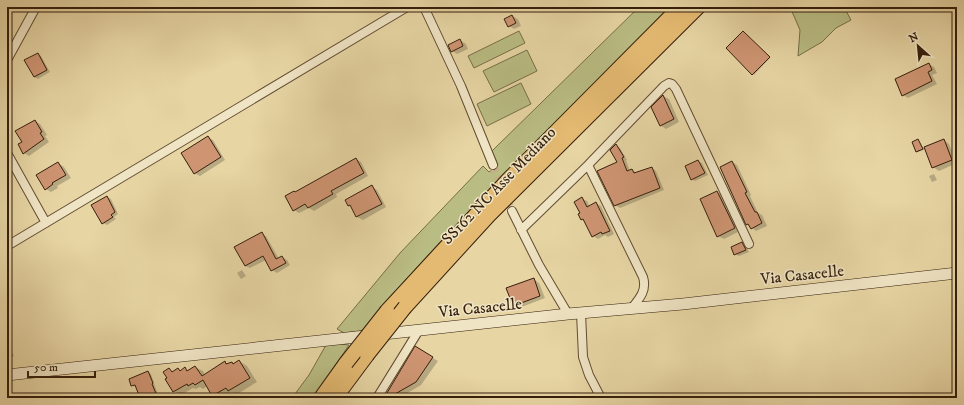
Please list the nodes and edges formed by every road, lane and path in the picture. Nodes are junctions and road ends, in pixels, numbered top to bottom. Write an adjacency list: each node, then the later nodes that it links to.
1 (36, 7): 6 (street)
2 (407, 7): 11 (street)
3 (424, 7): 8 (street)
4 (680, 7): 21 (highway, SS162 NC Asse Mediano, bridge)
5 (698, 7): 22 (highway, SS162 NC Asse Mediano, bridge)
6 (7, 60)
7 (7, 153): 11 (street)
8 (493, 165)
9 (588, 165): 12 (street); 13 (street); 16 (street)
10 (512, 211): 12 (street)
11 (46, 223): 14 (street)
12 (521, 230): 18 (street)
13 (748, 244)
14 (7, 246)
15 (957, 273): 16 (street, Via Casacelle)
16 (632, 308): 17 (street, Via Casacelle)
17 (581, 313): 18 (street, Via Casacelle); 24 (street)
18 (568, 314): 19 (street, Via Casacelle)
19 (419, 330): 20 (street, Via Casacelle); 23 (street)
20 (7, 375)
21 (321, 398)
22 (335, 398)
23 (377, 398)
24 (601, 398)

